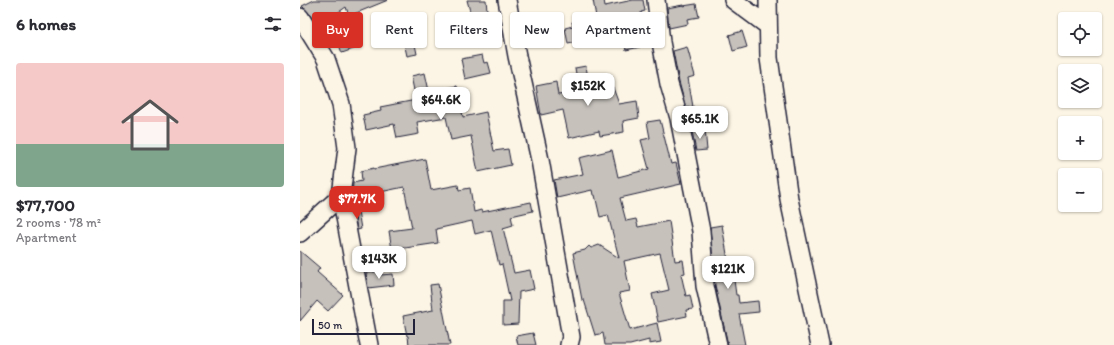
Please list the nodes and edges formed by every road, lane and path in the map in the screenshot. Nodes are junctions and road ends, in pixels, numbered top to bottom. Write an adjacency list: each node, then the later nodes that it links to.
1 (506, 0): 10 (street)
2 (656, 0): 11 (street)
3 (733, 0): 6 (street)
4 (768, 0): 6 (street)
5 (300, 17): 7 (street)
6 (768, 26): 12 (street)
7 (341, 196): 8 (street); 9 (street)
8 (300, 232)
9 (369, 345)
10 (569, 345)
11 (718, 345)
12 (820, 345)

